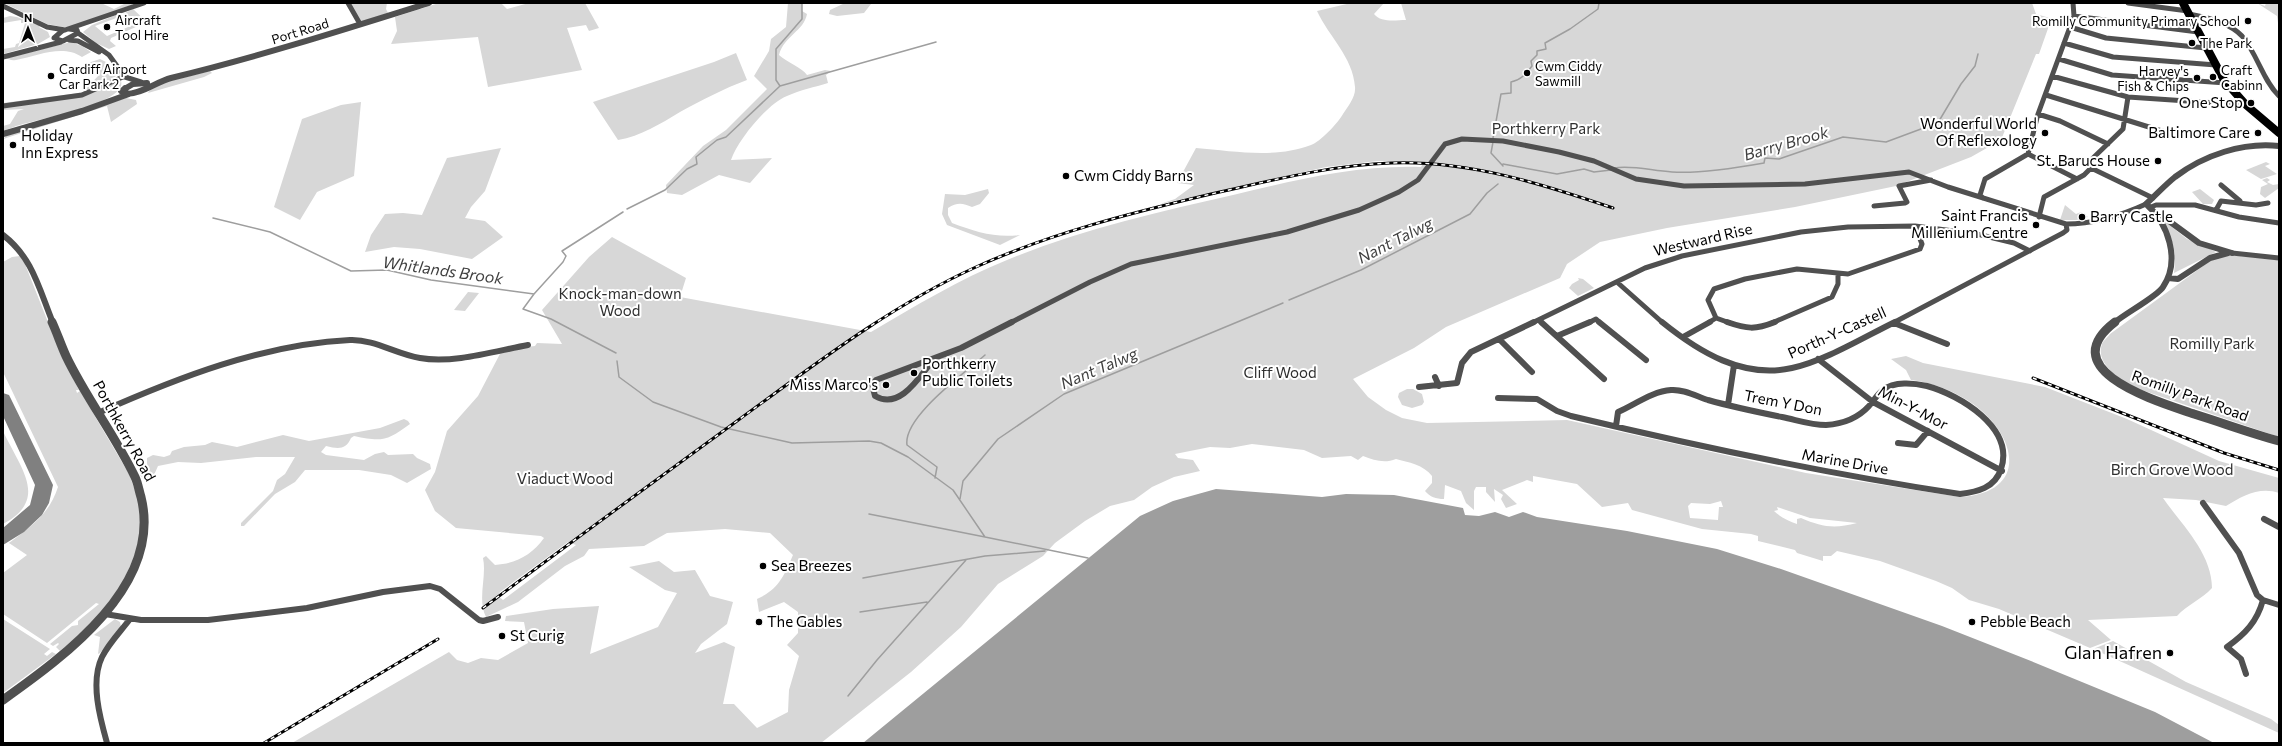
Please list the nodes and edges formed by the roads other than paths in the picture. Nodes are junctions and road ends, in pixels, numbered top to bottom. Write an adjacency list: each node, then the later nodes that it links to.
1 (144, 3): 10 (street)
2 (348, 3): 11 (street)
3 (429, 3): 11 (street, Port Road)
4 (2073, 3): 9 (street)
5 (2128, 3): 8 (street)
6 (2183, 3): 8 (main road)
7 (3, 6): 12 (street)
8 (2189, 12): 15 (main road); 31 (street)
9 (2074, 16): 13 (street); 15 (street)
10 (90, 23): 14 (street); 16 (street)
11 (360, 24): 27 (street, Port Road)
12 (48, 27): 14 (street); 17 (street)
13 (2070, 27): 19 (street); 20 (street)
14 (67, 30): 16 (street); 17 (street)
15 (2198, 32): 20 (main road)
16 (78, 33): 18 (street); 23 (street)
17 (55, 36): 18 (street)
18 (64, 41): 21 (street); 23 (street)
19 (2064, 43): 22 (street); 24 (street)
20 (2206, 48): 24 (main road)
21 (3, 57)
22 (2059, 59): 26 (street); 28 (street)
23 (114, 64): 25 (street)
24 (2216, 65): 28 (main road)
25 (125, 76): 27 (street); 29 (street); 34 (street)
26 (2052, 76): 30 (street); 32 (street)
27 (143, 84): 29 (street); 29 (street)
28 (2226, 84): 33 (main road)
29 (127, 90): 39 (street)
30 (2046, 96): 35 (street); 36 (street)
31 (2279, 96)
32 (2128, 97): 33 (street); 36 (street)
33 (2246, 105): 38 (main road)
34 (3, 106)
35 (2038, 114): 40 (street); 42 (street)
36 (2125, 120): 37 (street); 40 (street)
37 (2165, 132)
38 (2279, 133)
39 (3, 134)
40 (2108, 144): 43 (street)
41 (2278, 145): 48 (street)
42 (2028, 154): 44 (street); 47 (street)
43 (2091, 168): 44 (street); 48 (street)
44 (2077, 179): 55 (street)
45 (1931, 180): 47 (street); 52 (street); 74 (street)
46 (2221, 185): 49 (street)
47 (1982, 198): 55 (street)
48 (2153, 198): 51 (street)
49 (2240, 202): 50 (street); 53 (street)
50 (2268, 204)
51 (2148, 205): 53 (street); 54 (street, Romilly Park Road); 57 (street)
52 (1874, 206)
53 (2216, 210): 56 (street)
54 (2156, 214): 61 (street, Romilly Park Road); 64 (street, Romilly Park Road)
55 (2039, 217): 57 (street)
56 (2279, 223)
57 (2066, 224): 60 (street, Porth-Y-Castell)
58 (1916, 226): 60 (street, Westward Rise); 63 (street); 65 (street, Westward Rise)
59 (3, 235): 86 (street, Porthkerry Road)
60 (2030, 251): 68 (street, Porth-Y-Castell)
61 (2232, 253): 62 (street, Romilly Park Road); 64 (street, Romilly Park Road)
62 (2279, 258)
63 (1838, 276): 66 (street); 66 (street)
64 (2168, 278): 89 (street, Romilly Park Road)
65 (1618, 283): 67 (street, Westward Rise); 70 (street, Porth-Y-Castell)
66 (1716, 318): 70 (street)
67 (1539, 320): 69 (street); 71 (street, Westward Rise)
68 (1894, 323): 72 (street); 75 (street, Porth-Y-Castell)
69 (1557, 336): 76 (street); 80 (street)
70 (1683, 337): 77 (street, Porth-Y-Castell)
71 (1499, 339): 78 (street); 81 (street, Westward Rise)
72 (1947, 344)
73 (528, 345): 86 (street)
74 (934, 359): 74 (street)
75 (1818, 359): 77 (street, Porth-Y-Castell); 84 (street, Min-Y-Mor)
76 (1646, 360)
77 (1734, 365): 85 (street, Trem Y Don)
78 (1532, 372)
79 (1435, 378): 81 (street)
80 (1604, 378)
81 (1438, 386): 82 (street, Westward Rise)
82 (1419, 387)
83 (1498, 398): 87 (street, Marine Drive)
84 (1873, 402): 85 (street, Trem Y Don); 88 (street, Min-Y-Mor); 91 (street)
85 (1728, 405): 87 (street, Trem Y Don)
86 (98, 413): 97 (street, Porthkerry Road)
87 (1616, 426): 91 (street, Marine Drive)
88 (1928, 431): 90 (street); 91 (street, Min-Y-Mor)
89 (2279, 441)
90 (1898, 443)
91 (2002, 471)
92 (2203, 503): 95 (street)
93 (2264, 519): 94 (street)
94 (2279, 527)
95 (2262, 600): 96 (street); 100 (street)
96 (2279, 606)
97 (105, 614): 99 (street); 101 (street, Porthkerry Road)
98 (498, 617): 99 (street)
99 (130, 618): 102 (street)
100 (2246, 674)
101 (3, 700)
102 (108, 743)

